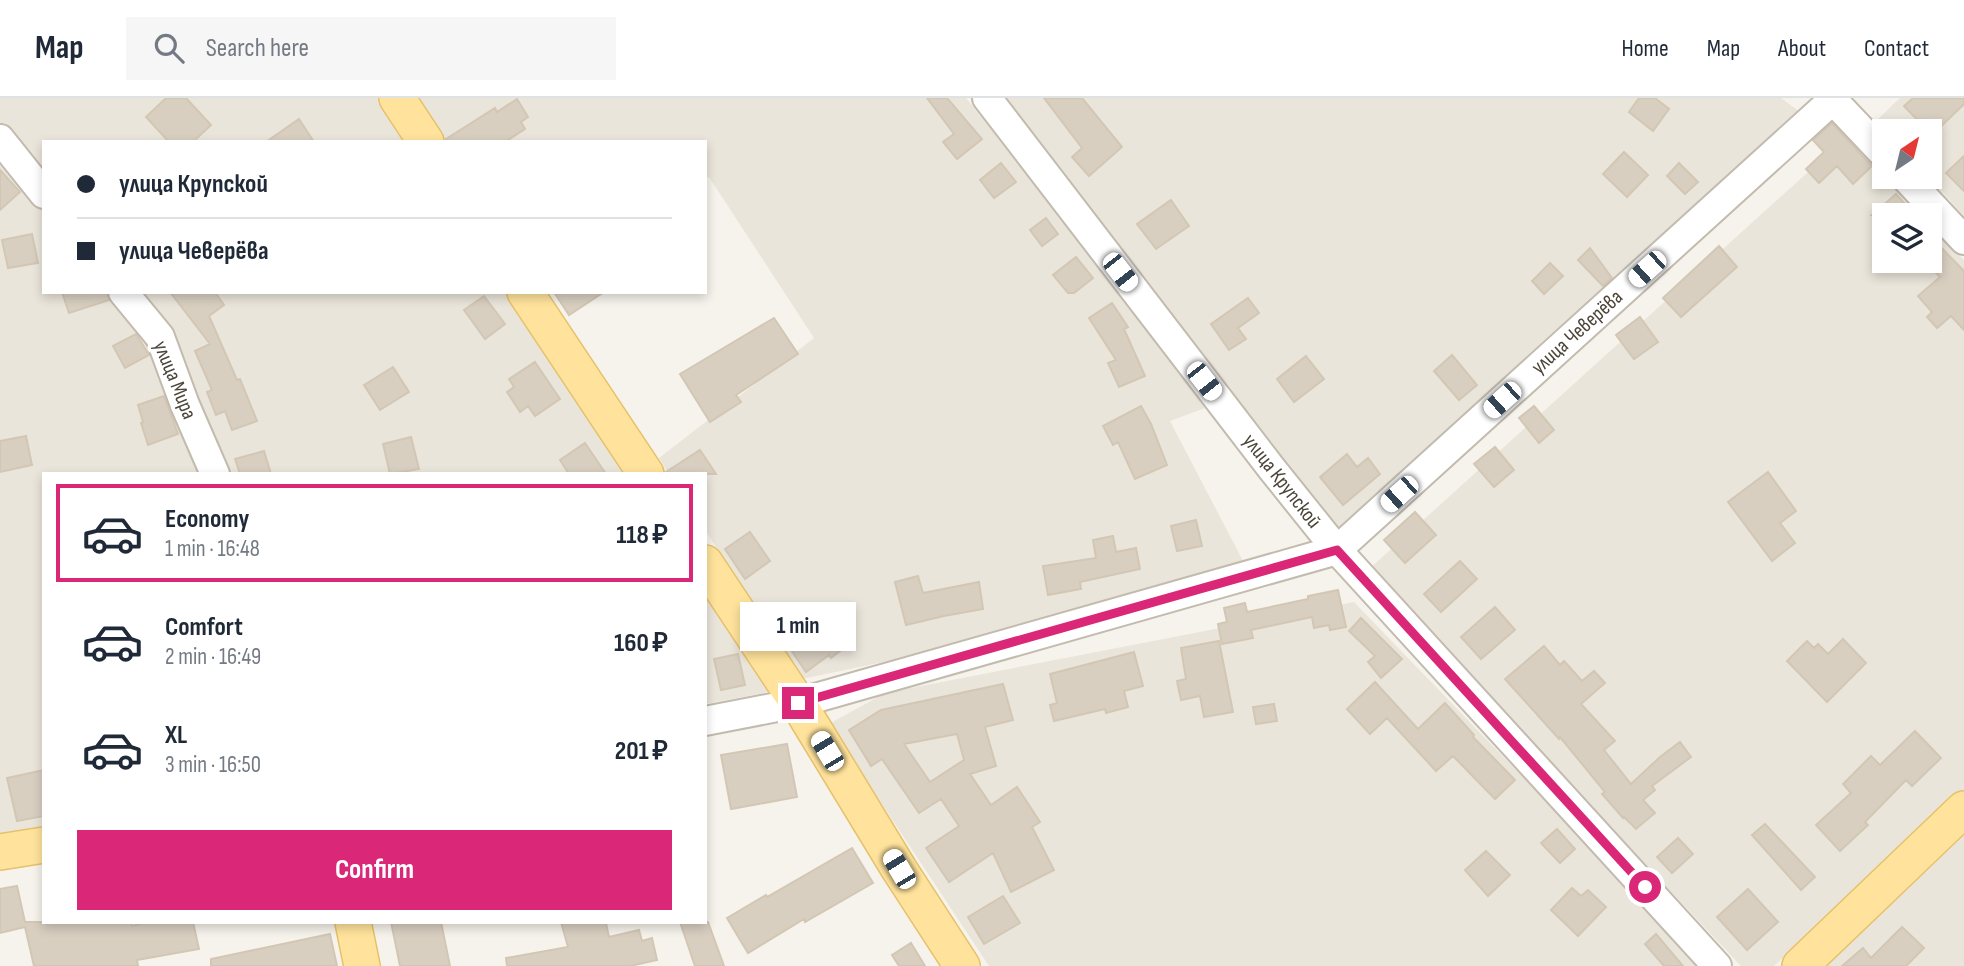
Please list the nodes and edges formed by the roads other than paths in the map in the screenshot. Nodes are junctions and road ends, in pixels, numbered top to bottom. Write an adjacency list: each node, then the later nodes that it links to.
1 (397, 98): 5 (main road)
2 (987, 98): 14 (street, улица Крупской)
3 (1833, 99): 6 (street); 14 (street, улица Чеверёва)
4 (0, 139): 8 (street)
5 (425, 140)
6 (1872, 141)
7 (1916, 189): 9 (street)
8 (42, 192)
9 (1964, 240)
10 (125, 294): 12 (street, улица Мира)
11 (527, 294): 13 (main road)
12 (214, 472)
13 (645, 472)
14 (1337, 550): 16 (street, улица Чеверёва); 24 (street, улица Крупской)
15 (707, 566): 16 (main road)
16 (798, 703): 17 (street, улица Чеверёва); 23 (main road)
17 (707, 721)
18 (1964, 809): 25 (main road)
19 (42, 845): 20 (main road)
20 (0, 852)
21 (353, 924): 22 (main road)
22 (362, 966)
23 (962, 966)
24 (1717, 966)
25 (1800, 966)

